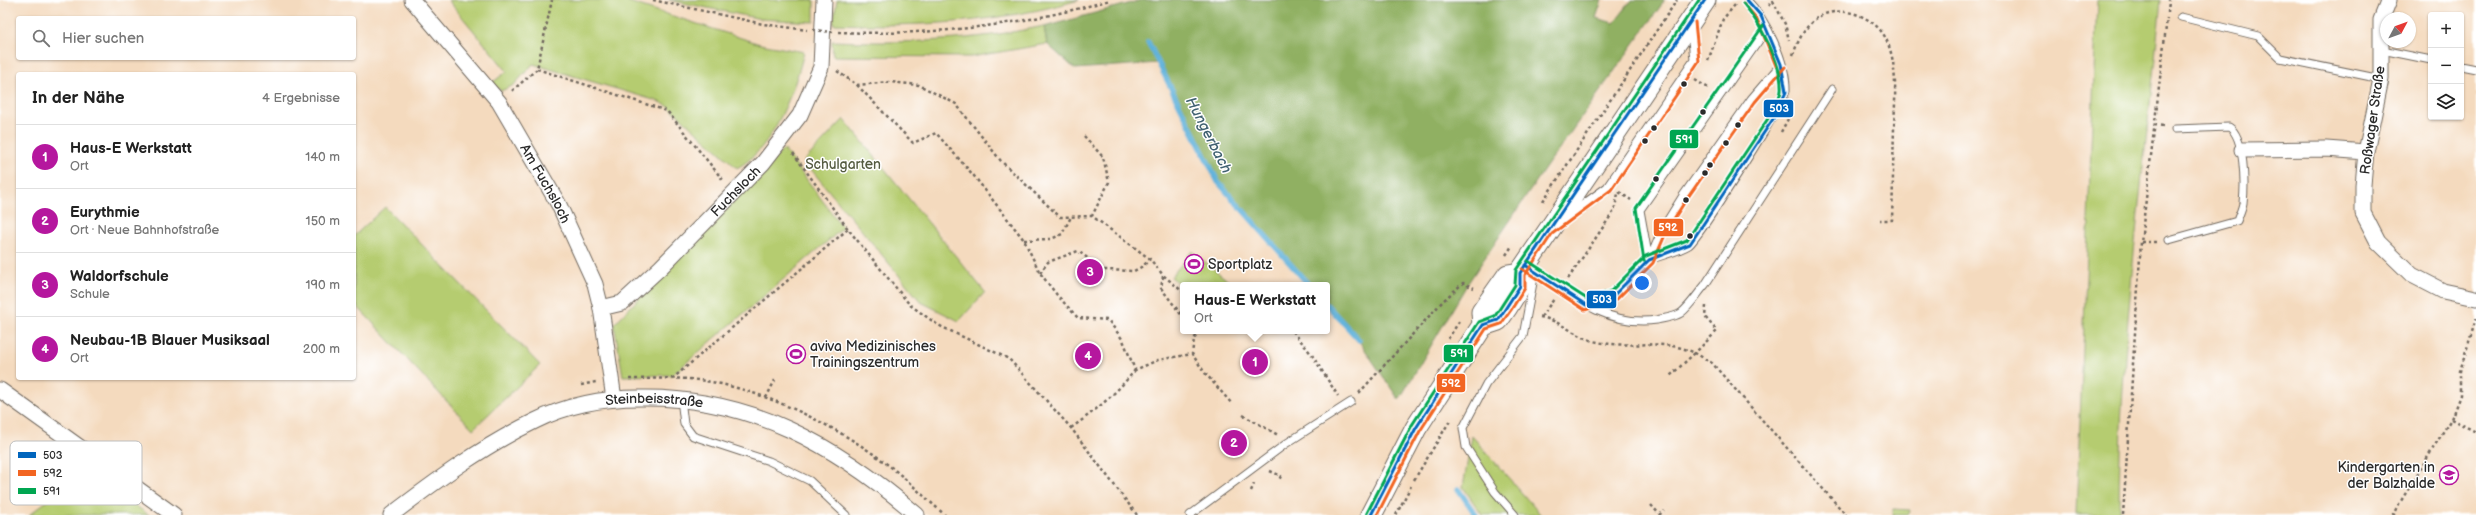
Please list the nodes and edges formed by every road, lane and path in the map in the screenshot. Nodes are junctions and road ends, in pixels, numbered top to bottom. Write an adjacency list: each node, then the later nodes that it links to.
1 (412, 0): 28 (street, Am Fuchsloch)
2 (552, 0): 23 (path)
3 (653, 0): 16 (path)
4 (824, 0): 16 (street, Fuchsloch)
5 (1110, 0): 16 (path)
6 (1705, 0): 49 (main road)
7 (1739, 0): 14 (path)
8 (1747, 0): 15 (lane)
9 (2169, 0): 44 (path)
10 (2389, 0): 17 (street, Roßwager Straße)
11 (1773, 1): 12 (path)
12 (1769, 5)
13 (2181, 17): 25 (lane)
14 (1723, 19)
15 (1767, 29): 20 (lane); 47 (lane)
16 (823, 32): 21 (street, Fuchsloch)
17 (2382, 50): 19 (lane); 25 (street, Roßwager Straße)
18 (1793, 56): 39 (path)
19 (2428, 59)
20 (1781, 64): 47 (lane); 47 (lane)
21 (821, 67): 26 (path); 32 (street, Fuchsloch)
22 (2464, 67): 24 (lane)
23 (537, 69): 28 (path); 36 (path)
24 (2476, 69)
25 (2381, 80): 35 (street, Roßwager Straße)
26 (857, 85): 38 (path); 42 (path)
27 (1832, 89): 33 (lane)
28 (499, 102): 57 (street, Am Fuchsloch)
29 (2175, 128): 34 (lane)
30 (1779, 135): 33 (path)
31 (1084, 136): 37 (path)
32 (782, 138): 36 (street, Fuchsloch); 40 (path)
33 (1796, 146): 56 (lane)
34 (2242, 150): 35 (street); 43 (lane)
35 (2366, 152): 54 (street, Roßwager Straße)
36 (734, 194): 57 (street, Fuchsloch)
37 (1092, 216): 38 (path); 46 (path)
38 (1071, 217): 42 (path)
39 (1880, 220)
40 (848, 229): 71 (path); 77 (path)
41 (1596, 239): 48 (path)
42 (1024, 240): 50 (path)
43 (2169, 240)
44 (2141, 242): 45 (path); 94 (path)
45 (2149, 242)
46 (1150, 259): 50 (path); 51 (path)
47 (1649, 260): 56 (lane)
48 (1578, 265)
49 (1527, 270): 56 (lane); 90 (main road); 91 (lane)
50 (1040, 272): 65 (path)
51 (1163, 275): 52 (path); 58 (path)
52 (1180, 289)
53 (1482, 290): 72 (path)
54 (2476, 298)
55 (1707, 302): 63 (path)
56 (1586, 306)
57 (601, 308): 70 (street, Am Fuchsloch)
58 (1180, 313)
59 (1541, 317): 63 (path)
60 (2476, 319): 76 (path)
61 (1198, 334): 64 (path)
62 (1295, 334): 74 (path)
63 (1695, 353): 66 (path); 93 (path)
64 (1192, 354): 65 (path); 73 (path)
65 (1135, 370): 77 (path)
66 (1670, 376)
67 (774, 380): 69 (path)
68 (0, 390): 79 (street)
69 (766, 398)
70 (614, 399): 71 (street, Steinbeisstraße); 85 (street, Steinbeisstraße)
71 (676, 399): 86 (lane); 87 (street, Steinbeisstraße)
72 (1351, 402): 74 (lane)
73 (1232, 404)
74 (1342, 408): 80 (lane)
75 (1243, 415): 80 (path)
76 (2451, 419): 78 (path); 95 (path)
77 (1071, 428): 88 (path)
78 (2476, 432)
79 (71, 441)
80 (1287, 443): 89 (lane)
81 (142, 492): 84 (street)
82 (1651, 505): 92 (path, bridge)
83 (1664, 511): 92 (path)
84 (174, 515)
85 (391, 515)
86 (846, 515)
87 (917, 515)
88 (1137, 515)
89 (1190, 515)
90 (1371, 515)
91 (1515, 515)
92 (1660, 515)
93 (1846, 515)
94 (2123, 515)
95 (2395, 515)

